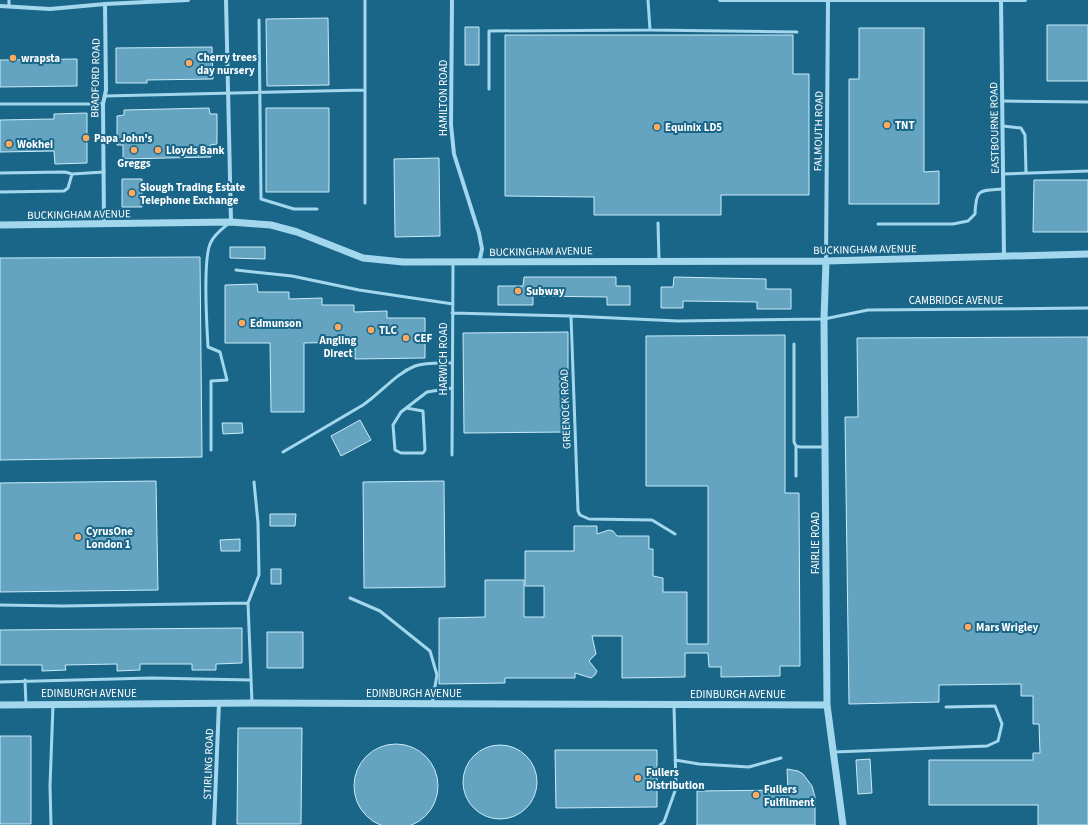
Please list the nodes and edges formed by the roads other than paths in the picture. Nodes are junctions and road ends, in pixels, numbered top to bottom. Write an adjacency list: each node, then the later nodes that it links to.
1 (9, 0): 15 (lane)
2 (188, 0): 11 (street)
3 (226, 0): 22 (street)
4 (365, 0): 20 (lane)
5 (452, 0): 49 (street, HAMILTON ROAD)
6 (648, 0): 17 (lane)
7 (720, 0): 12 (street)
8 (973, 0): 9 (street); 12 (street)
9 (1001, 0): 10 (street); 24 (street, EASTBOURNE ROAD)
10 (1025, 0)
11 (132, 1): 13 (street)
12 (829, 1): 47 (street, FALMOUTH ROAD)
13 (105, 4): 15 (street); 23 (street, BRADFORD ROAD)
14 (0, 6): 15 (street)
15 (9, 6)
16 (259, 20): 21 (lane)
17 (650, 30): 18 (lane); 19 (lane)
18 (797, 32)
19 (489, 88)
20 (365, 90): 21 (lane); 37 (lane)
21 (260, 91): 22 (lane); 38 (lane)
22 (228, 92): 23 (lane); 39 (street)
23 (105, 96): 27 (street, BRADFORD ROAD)
24 (1002, 101): 25 (lane); 28 (street, EASTBOURNE ROAD)
25 (1088, 102)
26 (0, 104): 27 (lane)
27 (103, 104): 30 (street, BRADFORD ROAD)
28 (1003, 126): 33 (street, EASTBOURNE ROAD); 34 (lane)
29 (1088, 171): 34 (lane)
30 (104, 172): 32 (lane); 42 (street, BRADFORD ROAD)
31 (0, 173): 32 (lane)
32 (72, 174): 36 (lane)
33 (1003, 174): 34 (lane); 35 (street, EASTBOURNE ROAD)
34 (1026, 174)
35 (1003, 189): 41 (lane); 45 (street, EASTBOURNE ROAD)
36 (0, 192)
37 (365, 203)
38 (317, 209)
39 (232, 222): 42 (street, BUCKINGHAM AVENUE); 48 (street, BUCKINGHAM AVENUE); 62 (lane)
40 (658, 224): 46 (lane)
41 (878, 224)
42 (104, 225): 43 (street, BUCKINGHAM AVENUE)
43 (0, 226)
44 (1088, 254): 45 (street, BUCKINGHAM AVENUE)
45 (1004, 256): 47 (street, BUCKINGHAM AVENUE)
46 (659, 260): 47 (street, BUCKINGHAM AVENUE); 49 (street, BUCKINGHAM AVENUE)
47 (826, 261): 55 (street, FAIRLIE ROAD)
48 (453, 263): 49 (street, BUCKINGHAM AVENUE); 51 (lane, HARWICH ROAD)
49 (479, 263)
50 (236, 270): 51 (lane)
51 (452, 304): 53 (lane, HARWICH ROAD)
52 (1088, 308): 55 (lane, CAMBRIDGE AVENUE)
53 (452, 313): 54 (lane, CAMBRIDGE AVENUE); 57 (lane, HARWICH ROAD)
54 (571, 316): 55 (lane, CAMBRIDGE AVENUE); 67 (lane, GREENOCK ROAD)
55 (824, 319): 61 (street, FAIRLIE ROAD)
56 (794, 344): 60 (lane)
57 (452, 363): 58 (lane, HARWICH ROAD); 63 (lane)
58 (452, 388): 59 (lane); 64 (lane, HARWICH ROAD)
59 (406, 408): 59 (lane)
60 (796, 446): 61 (lane); 65 (lane)
61 (825, 447): 81 (street, FAIRLIE ROAD)
62 (211, 450)
63 (283, 452)
64 (452, 455)
65 (796, 476)
66 (254, 482): 69 (lane)
67 (675, 534)
68 (350, 598): 77 (lane)
69 (248, 603): 70 (lane); 72 (lane)
70 (0, 605)
71 (25, 680): 72 (lane); 73 (lane); 79 (lane)
72 (251, 680): 75 (lane)
73 (0, 682)
74 (219, 703): 75 (street, EDINBURGH AVENUE); 76 (street, EDINBURGH AVENUE); 87 (street, STIRLING ROAD)
75 (252, 703): 77 (street, EDINBURGH AVENUE)
76 (53, 704): 79 (street, EDINBURGH AVENUE); 86 (lane)
77 (432, 704): 80 (street, EDINBURGH AVENUE)
78 (0, 705): 79 (street, EDINBURGH AVENUE)
79 (26, 705)
80 (674, 705): 81 (street, EDINBURGH AVENUE); 85 (lane)
81 (827, 705): 83 (street, FAIRLIE ROAD)
82 (946, 707): 83 (lane)
83 (832, 752): 89 (street, FAIRLIE ROAD)
84 (781, 758): 85 (lane)
85 (675, 760): 88 (lane)
86 (51, 825)
87 (214, 825)
88 (660, 825)
89 (842, 825)

